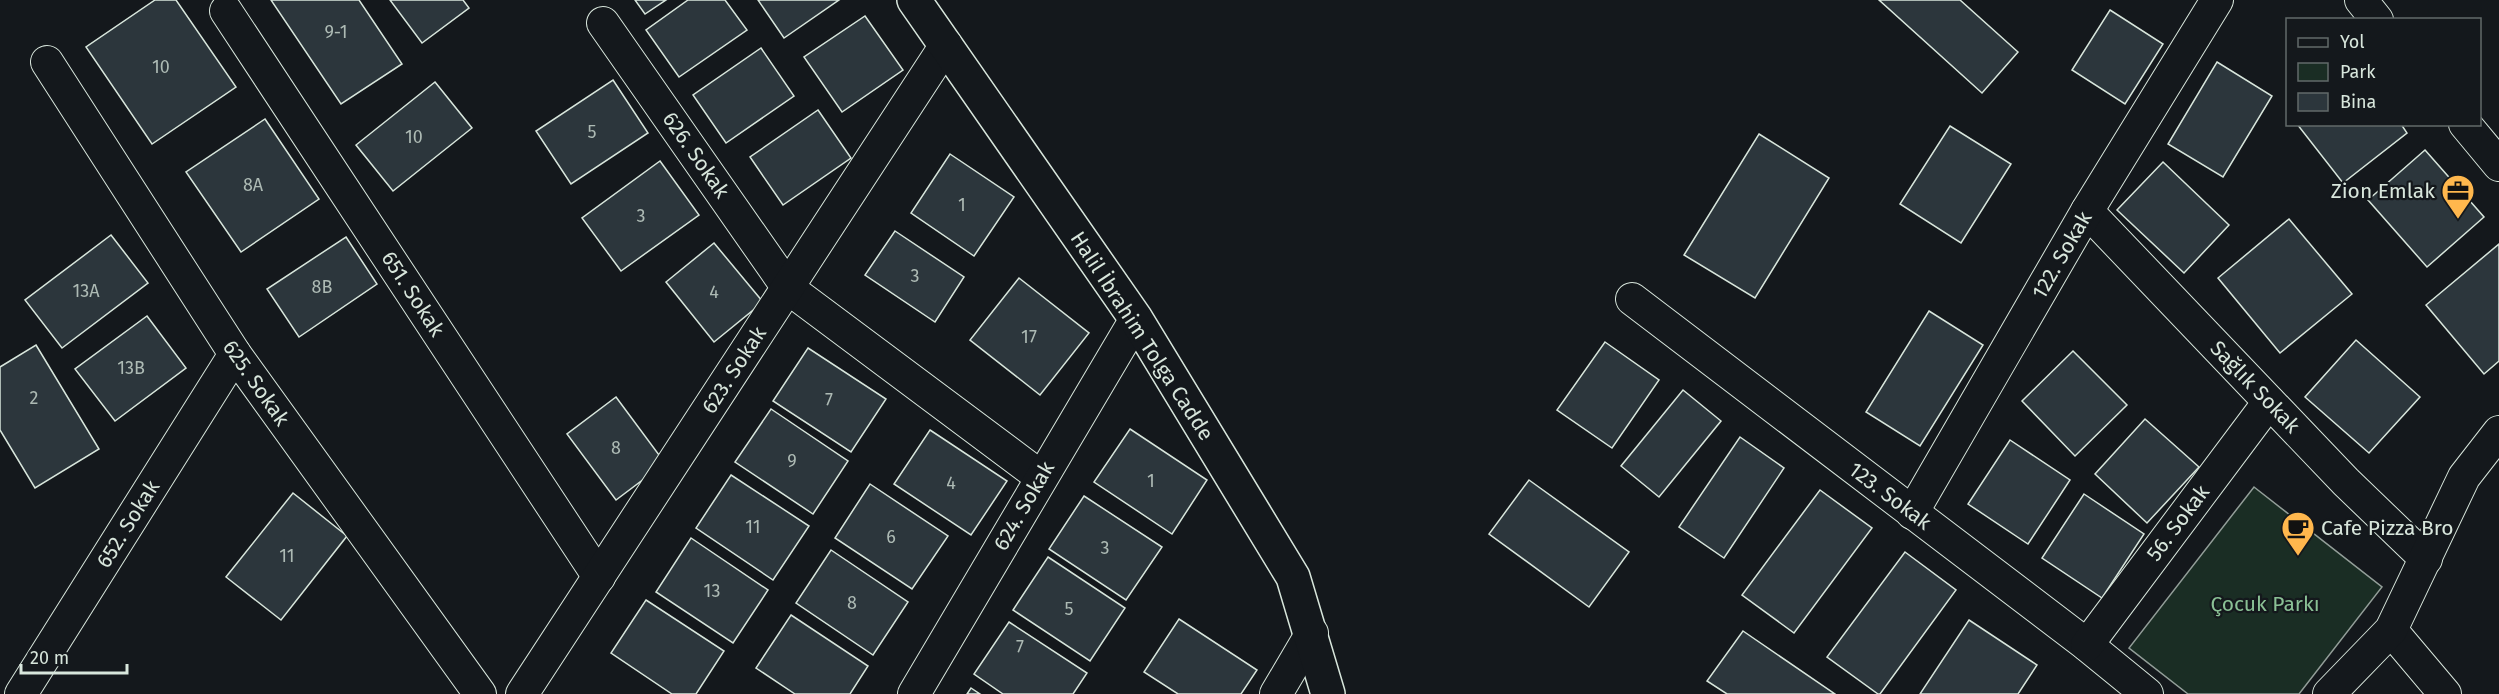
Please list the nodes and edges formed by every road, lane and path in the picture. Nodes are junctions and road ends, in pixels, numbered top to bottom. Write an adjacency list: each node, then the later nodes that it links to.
1 (914, 0): 7 (street, Halil İbrahim Tolga Cadde)
2 (2217, 0): 11 (street, 122. Sokak)
3 (2361, 0): 5 (street)
4 (226, 11): 21 (street, 651. Sokak)
5 (2375, 18)
6 (603, 23): 12 (street, 626. Sokak)
7 (946, 45): 12 (street, 623. Sokak); 14 (street, Halil İbrahim Tolga Cadde)
8 (47, 62): 15 (street, 625. Sokak)
9 (2467, 126): 10 (street)
10 (2499, 165)
11 (2087, 211): 16 (street, Sağlık Sokak); 19 (street, 122. Sokak)
12 (788, 288): 18 (street, 626. Sokak); 21 (street, 623. Sokak)
13 (1632, 299): 19 (street, 123. Sokak)
14 (1136, 319): 18 (street, 624. Sokak); 23 (street, Halil İbrahim Tolga Cadde)
15 (235, 354): 25 (street, 652. Sokak); 26 (street, 625. Sokak)
16 (2269, 402): 20 (street, Sağlık Sokak); 24 (street, 56. Sokak)
17 (2499, 432): 20 (street)
18 (1041, 477): 28 (street, 624. Sokak)
19 (1912, 513): 24 (street, 123. Sokak)
20 (2426, 559): 22 (street)
21 (599, 578): 27 (street, 623. Sokak)
22 (2391, 630): 32 (street); 33 (street)
23 (1312, 633): 29 (street); 30 (street, Halil İbrahim Tolga Cadde)
24 (2087, 645): 31 (street, 123. Sokak)
25 (21, 694)
26 (480, 694)
27 (522, 694)
28 (914, 694)
29 (1276, 694)
30 (1328, 694)
31 (2147, 694)
32 (2329, 694)
33 (2445, 694)

